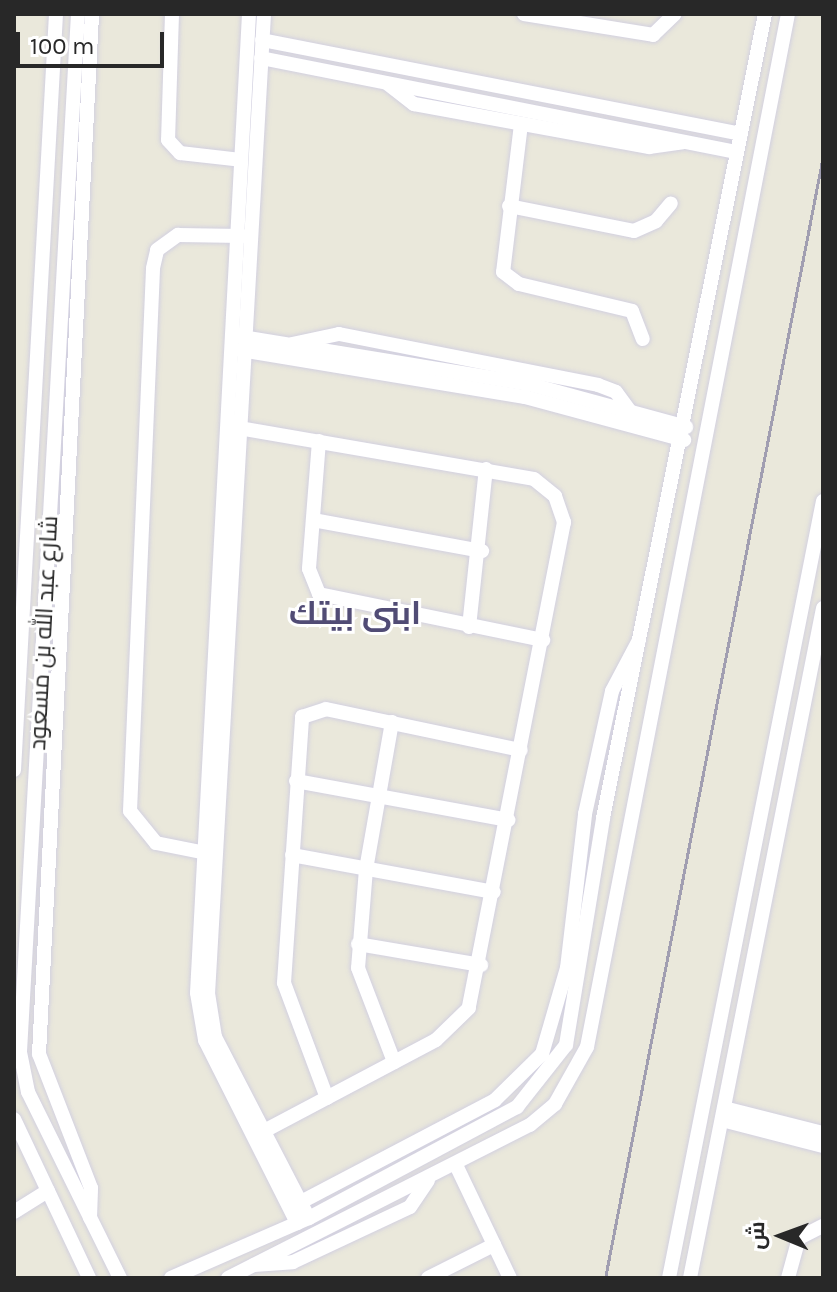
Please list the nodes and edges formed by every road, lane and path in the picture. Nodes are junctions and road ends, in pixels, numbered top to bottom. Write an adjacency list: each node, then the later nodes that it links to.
1 (56, 14): 53 (street, شارع عبد الله بن مسعود)
2 (172, 14): 18 (street)
3 (249, 14): 18 (street)
4 (264, 14): 11 (street)
5 (524, 14): 10 (street)
6 (675, 14): 10 (street)
7 (765, 14): 15 (street)
8 (788, 14): 25 (street)
9 (84, 20): 19 (street, شارع عبد الله بن مسعود); 20 (street)
10 (585, 20)
11 (262, 40): 12 (street); 15 (street)
12 (261, 58): 13 (street); 23 (street)
13 (388, 84): 14 (street); 16 (street)
14 (521, 124): 16 (street); 22 (street)
15 (741, 134): 17 (street)
16 (683, 142): 17 (street)
17 (737, 152): 24 (street)
18 (241, 160): 23 (street)
19 (64, 165): 20 (street); 28 (street, شارع عبد الله بن مسعود)
20 (79, 166): 29 (street)
21 (671, 203): 22 (street)
22 (509, 206): 26 (street)
23 (241, 236): 27 (street); 30 (street); 59 (street)
24 (708, 297): 25 (street); 32 (street)
25 (730, 302): 37 (street)
26 (643, 339)
27 (241, 344): 30 (street); 32 (street); 32 (street)
28 (57, 402): 29 (street); 38 (street, شارع عبد الله بن مسعود)
29 (74, 402): 38 (street)
30 (233, 404): 31 (street); 52 (street)
31 (239, 428): 33 (street); 52 (street)
32 (685, 433): 35 (street)
33 (319, 441): 34 (street); 39 (street)
34 (486, 469): 40 (street); 47 (street)
35 (671, 501): 37 (street); 46 (street)
36 (823, 501): 41 (street)
37 (691, 506): 86 (street)
38 (59, 512): 43 (street, شارع عبد الله بن مسعود); 44 (street)
39 (313, 520): 40 (street); 45 (street)
40 (482, 551): 45 (street)
41 (818, 556): 48 (street)
42 (823, 608): 49 (street)
43 (44, 621): 44 (street); 60 (street, شارع عبد الله بن مسعود)
44 (60, 621): 61 (street)
45 (469, 627): 47 (street)
46 (641, 637): 56 (street); 57 (street)
47 (543, 640): 51 (street)
48 (782, 707): 49 (street); 64 (street)
49 (802, 711): 66 (street)
50 (392, 722): 51 (street); 54 (street); 55 (street)
51 (521, 750): 58 (street)
52 (217, 754): 59 (street); 67 (street)
53 (14, 770)
54 (296, 781): 55 (street); 62 (street)
55 (378, 796): 58 (street); 63 (street)
56 (585, 814): 57 (street); 69 (street)
57 (603, 818): 70 (street)
58 (508, 820): 65 (street)
59 (206, 853): 67 (street)
60 (30, 854): 61 (street); 68 (street, شارع عبد الله بن مسعود)
61 (46, 854): 93 (street)
62 (292, 855): 63 (street); 77 (street)
63 (366, 869): 65 (street); 71 (street)
64 (746, 890): 66 (street); 105 (street)
65 (494, 892): 72 (street)
66 (766, 893): 78 (street)
67 (208, 912): 76 (street)
68 (20, 916): 93 (street, شارع عبد الله بن مسعود)
69 (572, 926): 70 (street); 73 (street)
70 (588, 929): 74 (street)
71 (358, 944): 72 (street); 75 (street)
72 (481, 965): 75 (street)
73 (557, 1011): 74 (street); 79 (street)
74 (574, 1015): 83 (street)
75 (394, 1062): 77 (street)
76 (222, 1063): 82 (street); 94 (street)
77 (327, 1098): 82 (street)
78 (723, 1114): 81 (street); 106 (street)
79 (463, 1117): 83 (street); 91 (street)
80 (14, 1119): 90 (street)
81 (760, 1123): 84 (street); 85 (street)
82 (264, 1131): 91 (street)
83 (471, 1132): 87 (street)
84 (823, 1133)
85 (823, 1146)
86 (456, 1165): 88 (street); 96 (street)
87 (401, 1169): 89 (street); 94 (street)
88 (428, 1180): 89 (street); 97 (street)
89 (411, 1189): 97 (street)
90 (48, 1191): 92 (street); 100 (street)
91 (301, 1202): 94 (street)
92 (18, 1208)
93 (90, 1218): 101 (street, شارع عبد الله بن مسعود)
94 (303, 1220): 98 (street)
95 (823, 1226): 107 (street)
96 (494, 1245): 103 (street); 104 (street)
97 (253, 1265): 99 (street)
98 (194, 1273): 102 (street)
99 (233, 1277)
100 (89, 1278)
101 (120, 1278)
102 (171, 1278)
103 (428, 1278)
104 (510, 1278)
105 (669, 1278)
106 (690, 1278)
107 (788, 1278)

